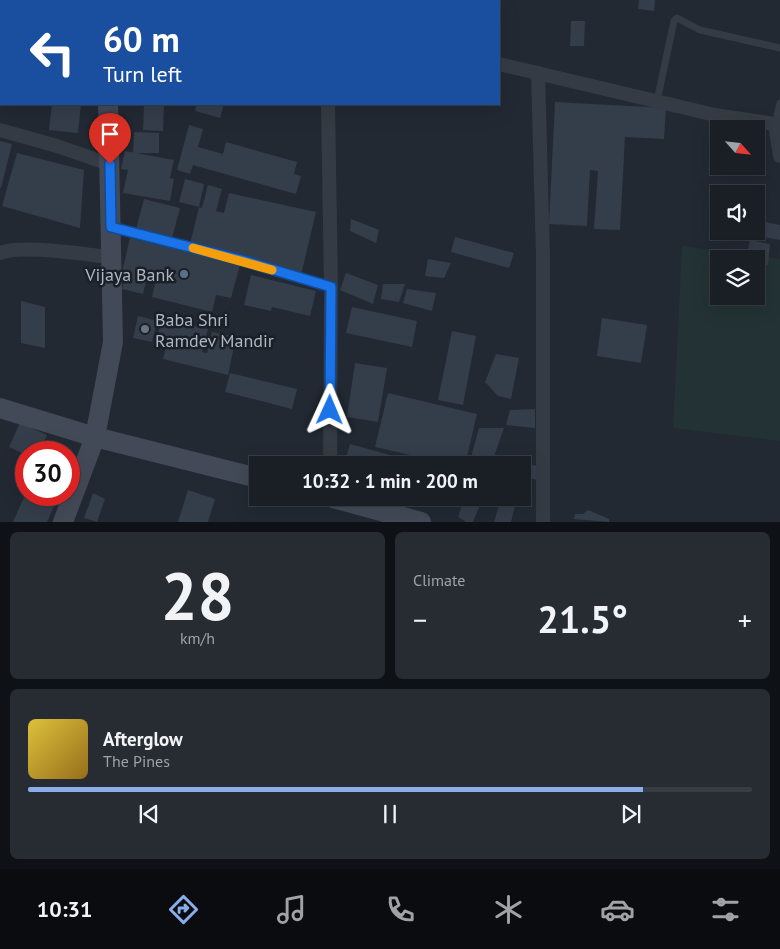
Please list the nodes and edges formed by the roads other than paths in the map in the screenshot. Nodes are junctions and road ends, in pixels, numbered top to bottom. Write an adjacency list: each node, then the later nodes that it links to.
1 (780, 48): 4 (lane)
2 (500, 64): 3 (street)
3 (538, 73): 4 (street); 23 (street)
4 (657, 101): 8 (street)
5 (780, 103): 8 (lane)
6 (108, 105): 11 (main road)
7 (328, 105): 15 (street)
8 (775, 124): 10 (street)
9 (0, 130): 11 (street)
10 (780, 156)
11 (110, 164): 12 (main road)
12 (111, 227): 14 (main road); 15 (lane)
13 (0, 253): 14 (street)
14 (111, 257): 17 (main road)
15 (331, 287): 18 (street)
16 (0, 408): 17 (main road)
17 (94, 437): 19 (main road); 21 (main road)
18 (330, 456)
19 (249, 476)
20 (362, 506): 22 (main road)
21 (63, 522)
22 (421, 522)
23 (543, 522)

